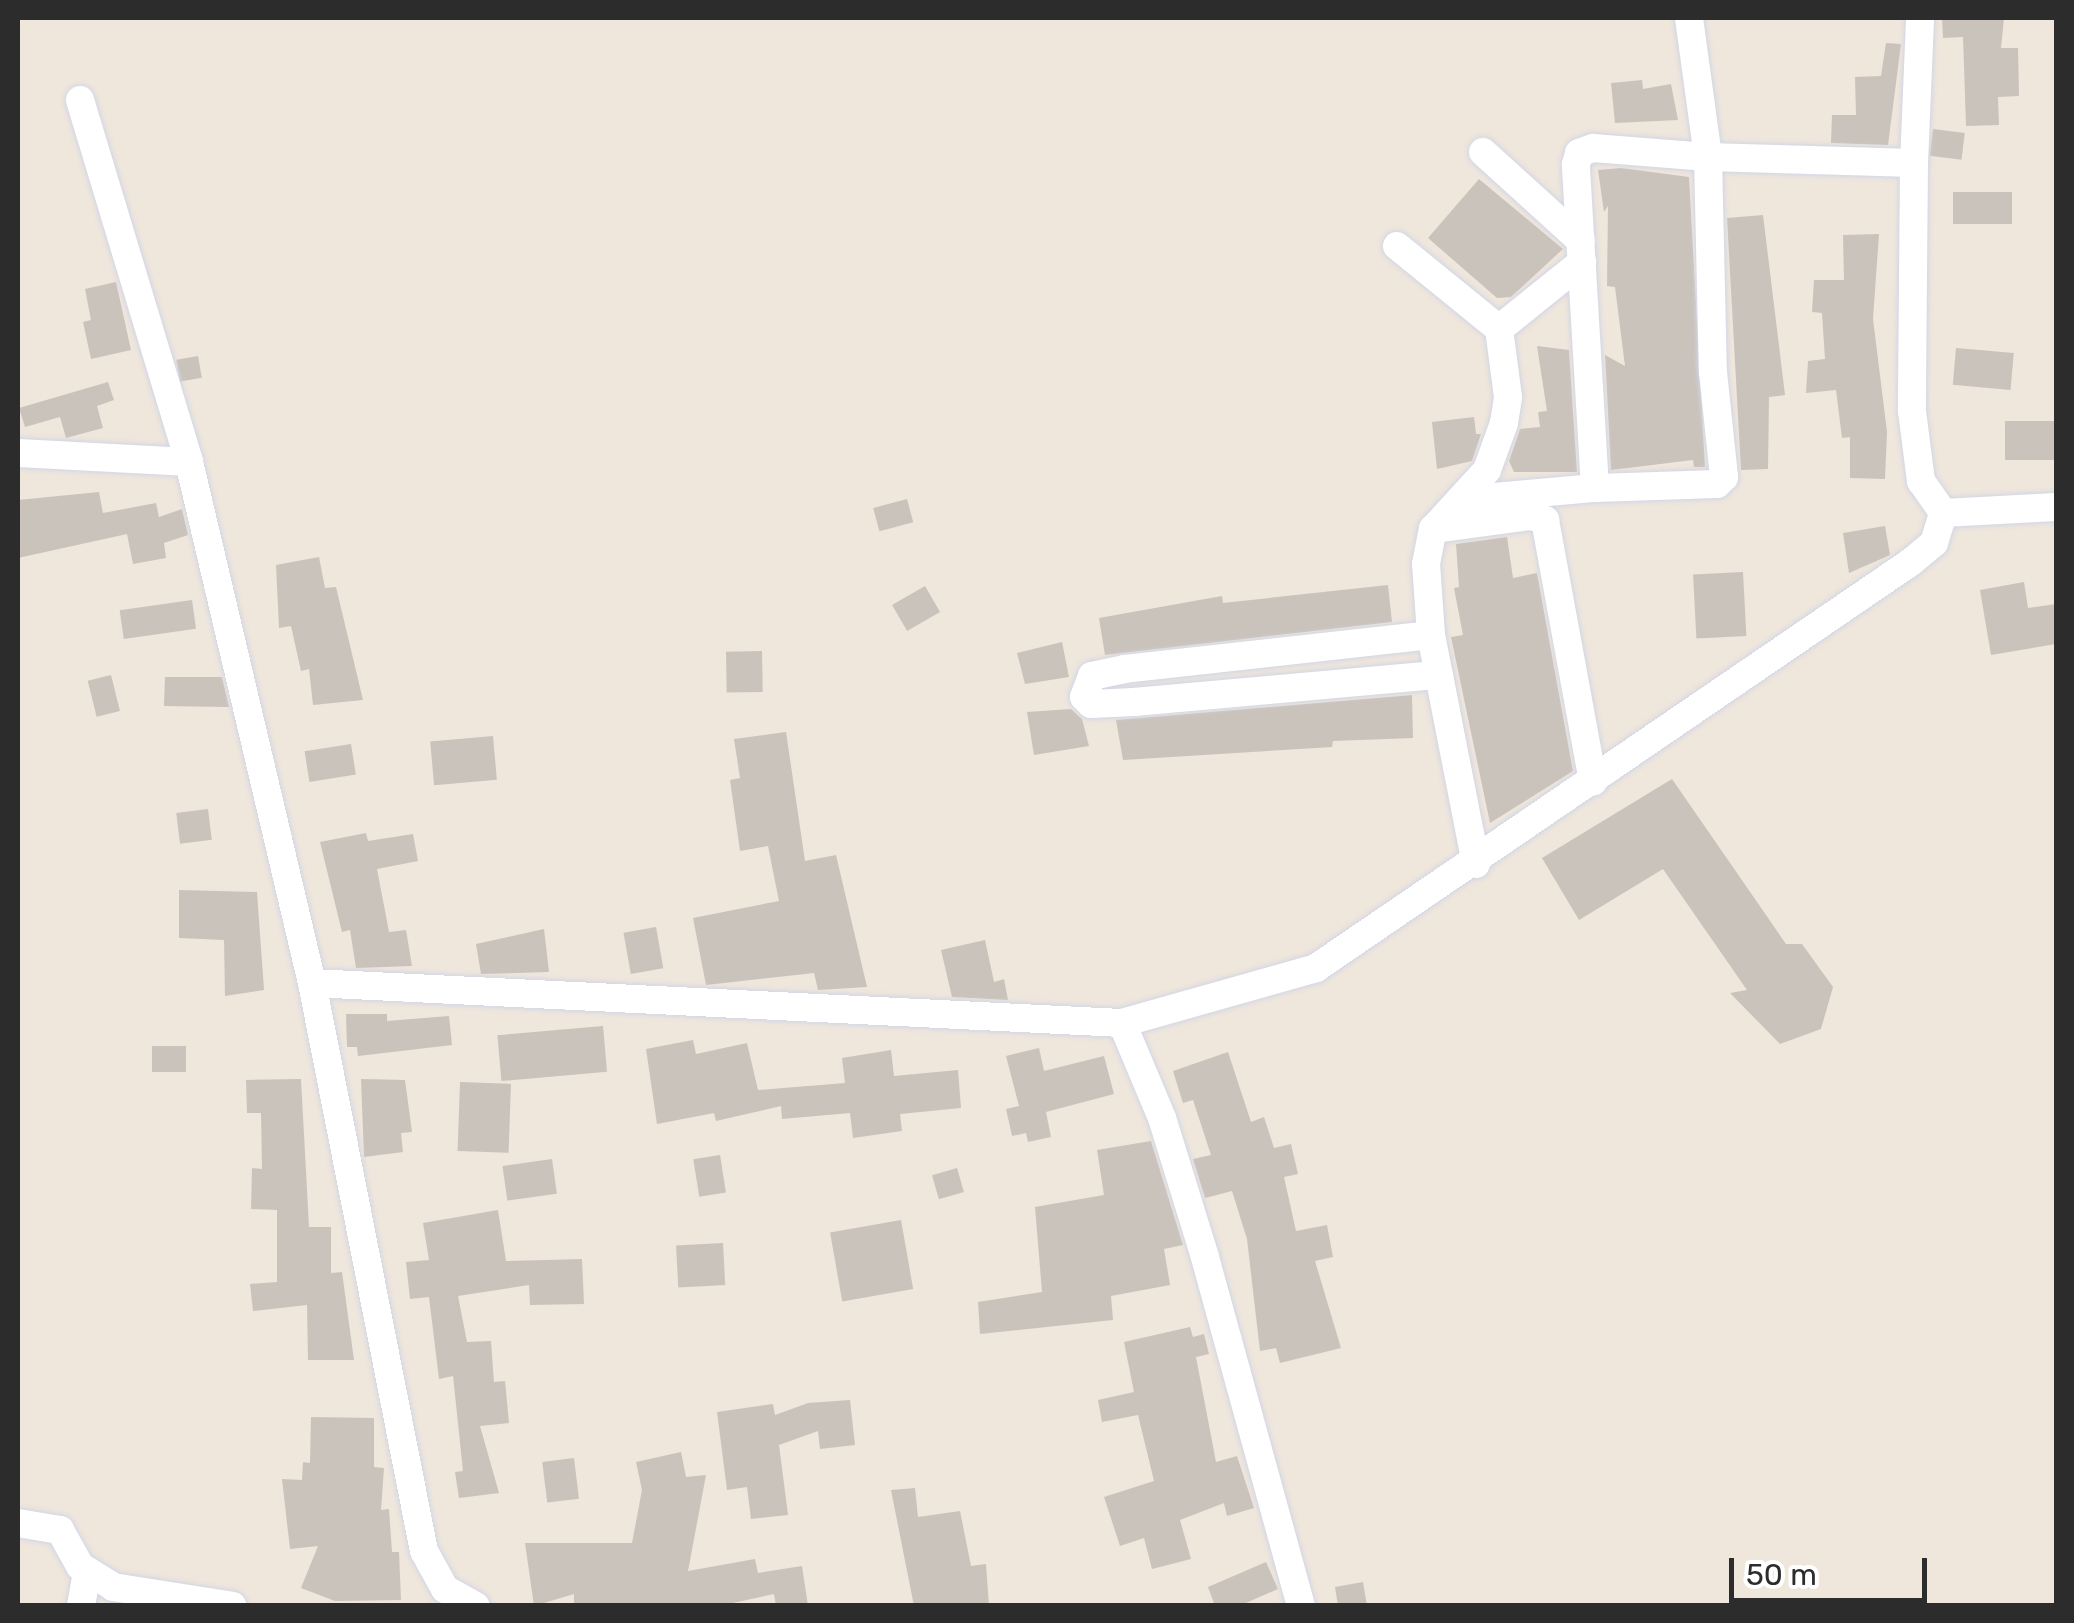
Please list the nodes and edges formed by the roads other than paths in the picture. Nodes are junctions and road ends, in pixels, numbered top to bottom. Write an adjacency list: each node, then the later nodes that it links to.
1 (1689, 18): 5 (street)
2 (1920, 18): 6 (street)
3 (80, 100): 11 (street)
4 (1482, 152): 8 (street)
5 (1708, 157): 6 (street); 8 (street); 12 (street)
6 (1914, 163): 15 (street)
7 (1396, 246): 9 (street)
8 (1581, 251): 9 (street); 12 (street)
9 (1499, 329): 13 (street)
10 (18, 454): 11 (street)
11 (188, 462): 21 (street)
12 (1594, 488): 13 (street)
13 (1460, 500): 16 (street)
14 (2056, 507): 15 (street)
15 (1943, 513): 19 (street)
16 (1433, 529): 17 (street); 19 (street)
17 (1431, 634): 18 (street); 18 (street)
18 (1439, 675): 20 (street)
19 (1592, 782): 20 (street)
20 (1476, 864): 22 (street)
21 (312, 983): 22 (street); 27 (street)
22 (1122, 1024): 28 (street)
23 (18, 1523): 24 (street)
24 (87, 1573): 25 (street); 26 (street)
25 (82, 1606)
26 (233, 1606)
27 (476, 1606)
28 (1301, 1606)

